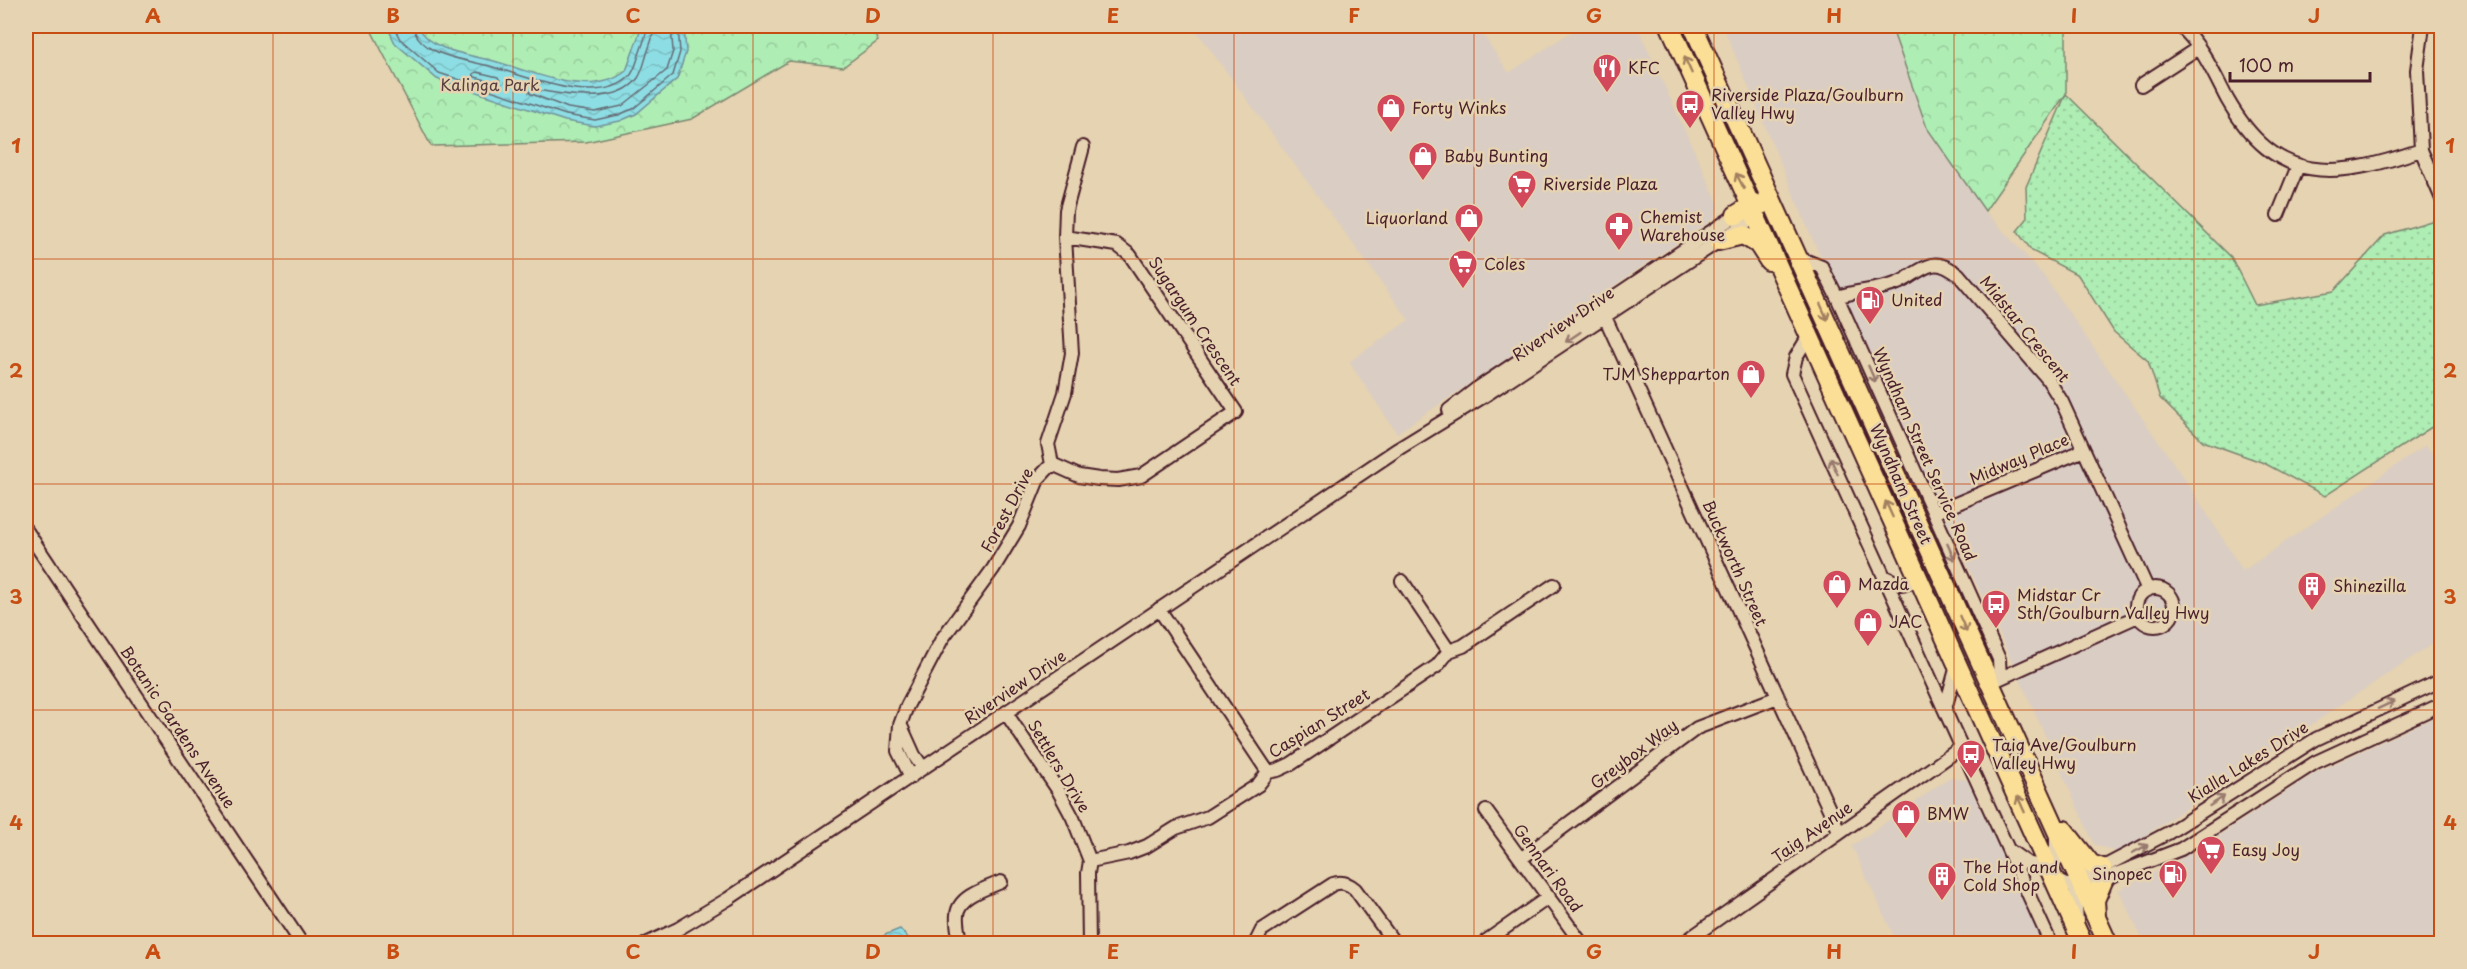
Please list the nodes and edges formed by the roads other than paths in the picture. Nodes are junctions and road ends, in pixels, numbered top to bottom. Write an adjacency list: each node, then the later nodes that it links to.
1 (1670, 26): 12 (highway, Wyndham Street, one-way to 1)
2 (1694, 26): 6 (highway, Wyndham Street)
3 (2180, 26): 5 (street)
4 (2423, 26): 9 (street)
5 (2198, 48): 7 (street); 10 (street)
6 (1709, 60): 12 (highway); 14 (highway, Wyndham Street)
7 (2141, 85)
8 (1083, 147): 15 (street, Forest Drive)
9 (2421, 150): 10 (street); 11 (street)
10 (2298, 166): 13 (street)
11 (2442, 199)
12 (1751, 213): 14 (highway); 16 (street, Riverview Drive); 19 (street, Riverview Drive); 20 (highway, Wyndham Street)
13 (2278, 215)
14 (1782, 220): 17 (highway, Wyndham Street)
15 (1065, 237): 22 (street, Forest Drive); 22 (street, Sugargum Crescent)
16 (1718, 241): 19 (street, Riverview Drive); 20 (highway)
17 (1799, 258): 18 (street, Wyndham Street Service Road); 25 (highway, Wyndham Street, one-way to 25)
18 (1837, 297): 21 (street, Midstar Crescent); 23 (street, Wyndham Street Service Road, one-way to 23)
19 (1602, 311): 33 (street, Riverview Drive); 39 (street, Buckworth Street)
20 (1810, 333): 26 (street, one-way to 20); 28 (highway, Wyndham Street, one-way to 20)
21 (2084, 450): 23 (street, Midway Place); 31 (street, Midstar Crescent)
22 (1052, 464): 43 (street, Forest Drive)
23 (1934, 513): 38 (street, Wyndham Street Service Road, one-way to 38)
24 (26, 530): 66 (street, Botanic Gardens Avenue)
25 (1938, 567): 28 (highway); 30 (highway, Wyndham Street)
26 (1885, 576): 28 (street); 41 (street)
27 (1402, 581): 35 (street)
28 (1921, 582): 32 (highway, Wyndham Street)
29 (1554, 585): 35 (street, Caspian Street)
30 (1946, 585): 32 (highway); 38 (highway, Wyndham Street, one-way to 38)
31 (2148, 590): 34 (street); 34 (street)
32 (1930, 600): 36 (highway, Wyndham Street)
33 (1160, 609): 42 (street, Riverview Drive); 48 (street)
34 (2138, 616): 38 (street)
35 (1449, 651): 48 (street, Caspian Street)
36 (1958, 662): 41 (street); 59 (highway, Wyndham Street, one-way to 36)
37 (2442, 680): 47 (street, Kialla Lakes Drive, one-way to 37)
38 (1995, 681): 50 (highway, Wyndham Street)
39 (1778, 697): 53 (street, Buckworth Street); 57 (street, Greybox Way)
40 (2442, 704): 45 (street, Kialla Lakes Drive)
41 (1944, 709): 44 (street)
42 (1006, 713): 46 (street, Riverview Drive); 58 (street, Settlers Drive)
43 (900, 725): 46 (street); 49 (street, Forest Drive)
44 (1962, 747): 53 (street, Taig Avenue); 55 (street)
45 (2316, 762): 47 (street); 56 (street, Kialla Lakes Drive)
46 (923, 768): 49 (street, Riverview Drive)
47 (2266, 769): 54 (street, Kialla Lakes Drive, one-way to 47)
48 (1268, 772): 58 (street, Caspian Street)
49 (910, 777): 67 (street, Riverview Drive)
50 (2048, 810): 52 (highway, Wyndham Street); 60 (highway)
51 (1486, 811): 57 (street, Gennari Road)
52 (2055, 827): 59 (street); 62 (highway, Wyndham Street)
53 (1840, 832): 75 (street, Taig Avenue)
54 (2162, 837): 56 (street); 60 (street, Kialla Lakes Drive, one-way to 54)
55 (2009, 851): 59 (street); 76 (street)
56 (2173, 852): 60 (street, Kialla Lakes Drive)
57 (1522, 858): 63 (street, Gennari Road)
58 (1090, 861): 69 (street, Settlers Drive)
59 (2052, 873): 62 (street); 65 (highway, Wyndham Street)
60 (2103, 874): 62 (street, Kialla Lakes Drive); 64 (highway)
61 (1001, 882): 68 (street)
62 (2080, 885): 64 (highway, Wyndham Street); 65 (street)
63 (1551, 900): 72 (street); 73 (street); 74 (street, Gennari Road)
64 (2097, 919): 77 (highway, Wyndham Street)
65 (2080, 939)
66 (302, 944)
67 (646, 944)
68 (960, 944)
69 (1089, 944)
70 (1255, 944): 71 (street)
71 (1395, 944)
72 (1482, 944)
73 (1495, 944)
74 (1582, 944)
75 (1682, 944)
76 (2051, 944)
77 (2108, 944)

